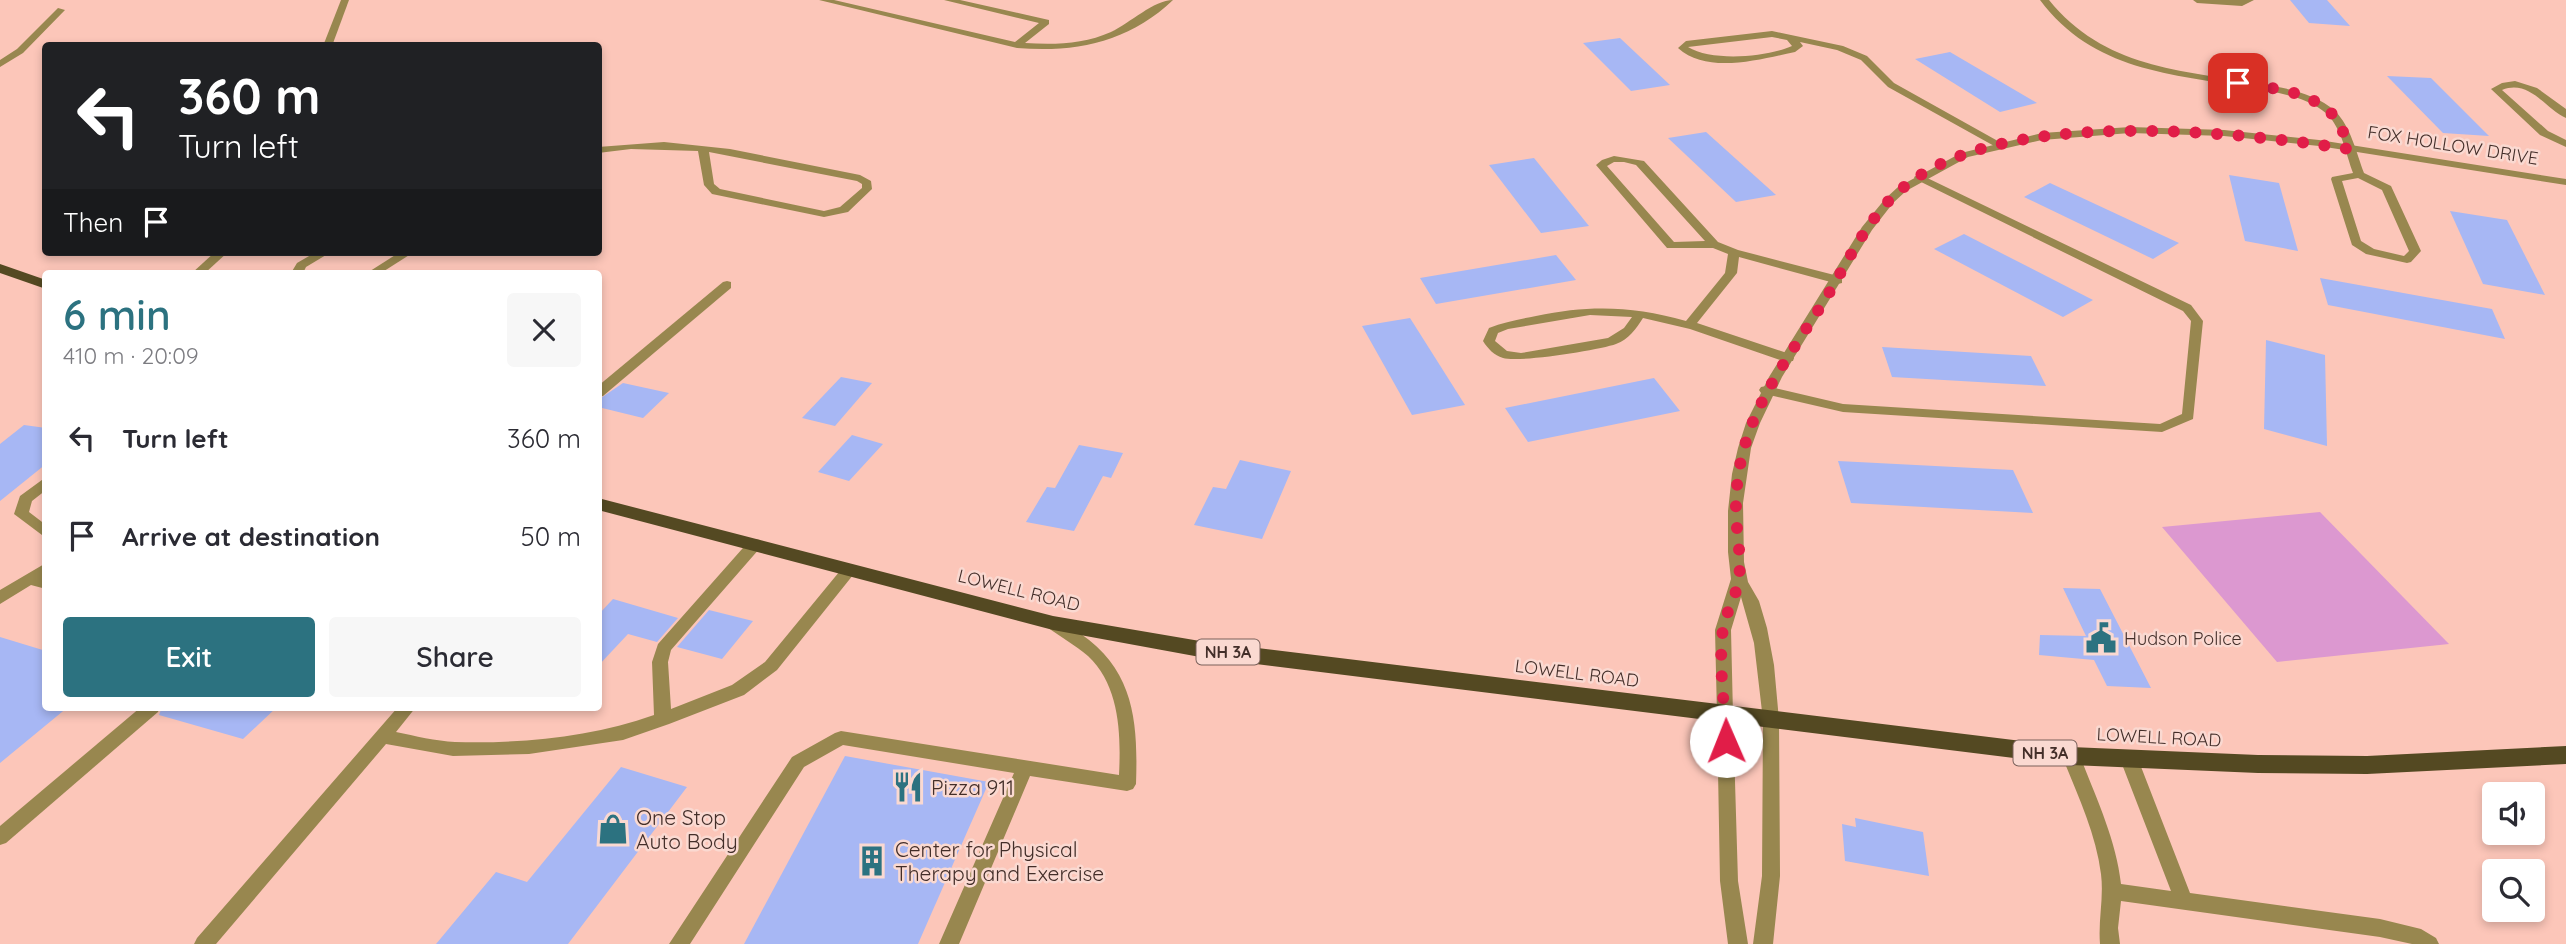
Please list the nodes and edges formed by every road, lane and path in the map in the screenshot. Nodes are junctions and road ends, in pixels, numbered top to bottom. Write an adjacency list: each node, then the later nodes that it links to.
1 (345, 0): 10 (street)
2 (823, 0): 11 (street)
3 (948, 0): 11 (street)
4 (1169, 0): 11 (street)
5 (2044, 0): 18 (street)
6 (2197, 0): 7 (street)
7 (2250, 0)
8 (61, 10): 12 (street)
9 (1792, 40): 9 (street); 15 (street)
10 (329, 42)
11 (1017, 46)
12 (0, 64)
13 (2566, 115): 14 (street)
14 (2566, 144)
15 (2000, 145): 18 (street, FOX HOLLOW DRIVE); 20 (street, FOX HOLLOW DRIVE)
16 (602, 149): 17 (street)
17 (703, 149): 17 (street)
18 (2349, 149): 19 (street); 21 (street, FOX HOLLOW DRIVE)
19 (2359, 175): 19 (street)
20 (1919, 177): 31 (street, FOX HOLLOW DRIVE); 38 (street)
21 (2566, 182)
22 (1714, 244): 22 (street); 23 (street)
23 (1734, 252): 31 (street); 35 (street)
24 (217, 256): 28 (street)
25 (318, 256): 29 (street)
26 (401, 256): 30 (street)
27 (0, 268): 32 (main road)
28 (201, 270)
29 (298, 270)
30 (378, 270)
31 (1838, 281): 36 (street, FOX HOLLOW DRIVE)
32 (42, 284)
33 (727, 285): 37 (street)
34 (1639, 315): 34 (street); 35 (street)
35 (1688, 326): 36 (street)
36 (1788, 358): 38 (street, FOX HOLLOW DRIVE)
37 (602, 390)
38 (1766, 390): 46 (street, FOX HOLLOW DRIVE)
39 (42, 485): 41 (street)
40 (602, 506): 42 (main road, LOWELL ROAD / NH 3A)
41 (42, 530)
42 (755, 544): 43 (main road, LOWELL ROAD / NH 3A); 53 (street)
43 (849, 570): 49 (main road, LOWELL ROAD / NH 3A); 53 (street)
44 (42, 571): 45 (street)
45 (29, 579): 47 (street); 48 (street)
46 (1739, 579): 52 (street, FOX HOLLOW DRIVE); 54 (street, FOX HOLLOW DRIVE)
47 (42, 583)
48 (0, 598)
49 (1053, 623): 52 (main road, LOWELL ROAD / NH 3A); 59 (street)
50 (147, 711): 60 (street)
51 (405, 711): 55 (street)
52 (1725, 715): 54 (main road, LOWELL ROAD / NH 3A); 66 (street, FOX HOLLOW DRIVE)
53 (663, 719): 55 (street)
54 (1771, 720): 57 (main road, LOWELL ROAD / NH 3A); 67 (street, FOX HOLLOW DRIVE)
55 (383, 737): 63 (street)
56 (2566, 755): 58 (main road, LOWELL ROAD / NH 3A)
57 (2071, 756): 58 (main road, LOWELL ROAD / NH 3A); 61 (street)
58 (2129, 759): 62 (street)
59 (1024, 769): 64 (street); 65 (street)
60 (0, 837)
61 (2112, 891): 62 (street); 68 (street)
62 (2184, 901): 69 (street)
63 (204, 944)
64 (679, 944)
65 (949, 944)
66 (1738, 944)
67 (1763, 944)
68 (2110, 944)
69 (2429, 944)

